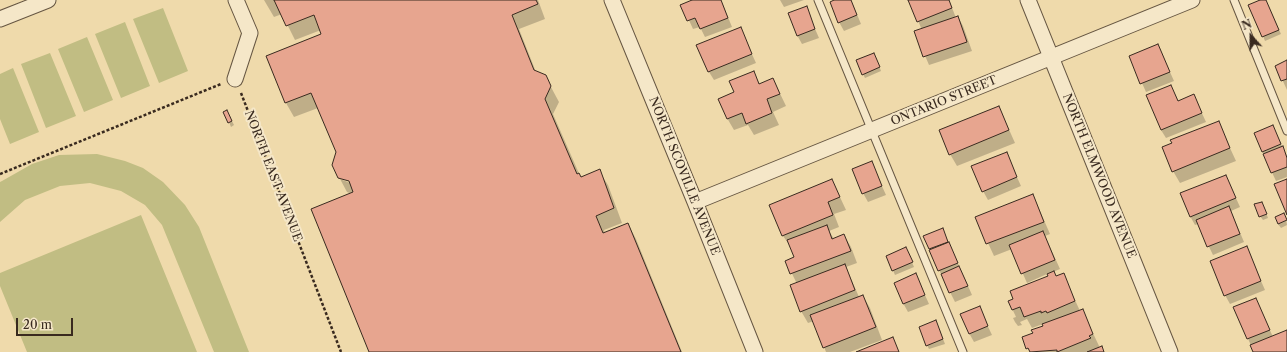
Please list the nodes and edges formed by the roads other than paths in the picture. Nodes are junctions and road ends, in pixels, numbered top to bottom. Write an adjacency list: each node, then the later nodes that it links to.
1 (48, 0): 8 (street)
2 (236, 0): 10 (street)
3 (612, 0): 13 (street, NORTH SCOVILLE AVENUE)
4 (818, 0): 11 (lane)
5 (1028, 0): 9 (street, NORTH ELMWOOD AVENUE)
6 (1192, 0): 9 (street, ONTARIO STREET)
7 (1234, 0): 12 (lane)
8 (0, 20)
9 (1051, 57): 11 (street, ONTARIO STREET); 16 (street, NORTH ELMWOOD AVENUE)
10 (235, 79)
11 (871, 130): 13 (street, ONTARIO STREET); 15 (lane)
12 (1287, 131)
13 (695, 202): 14 (street, NORTH SCOVILLE AVENUE)
14 (755, 352)
15 (963, 352)
16 (1170, 352)

